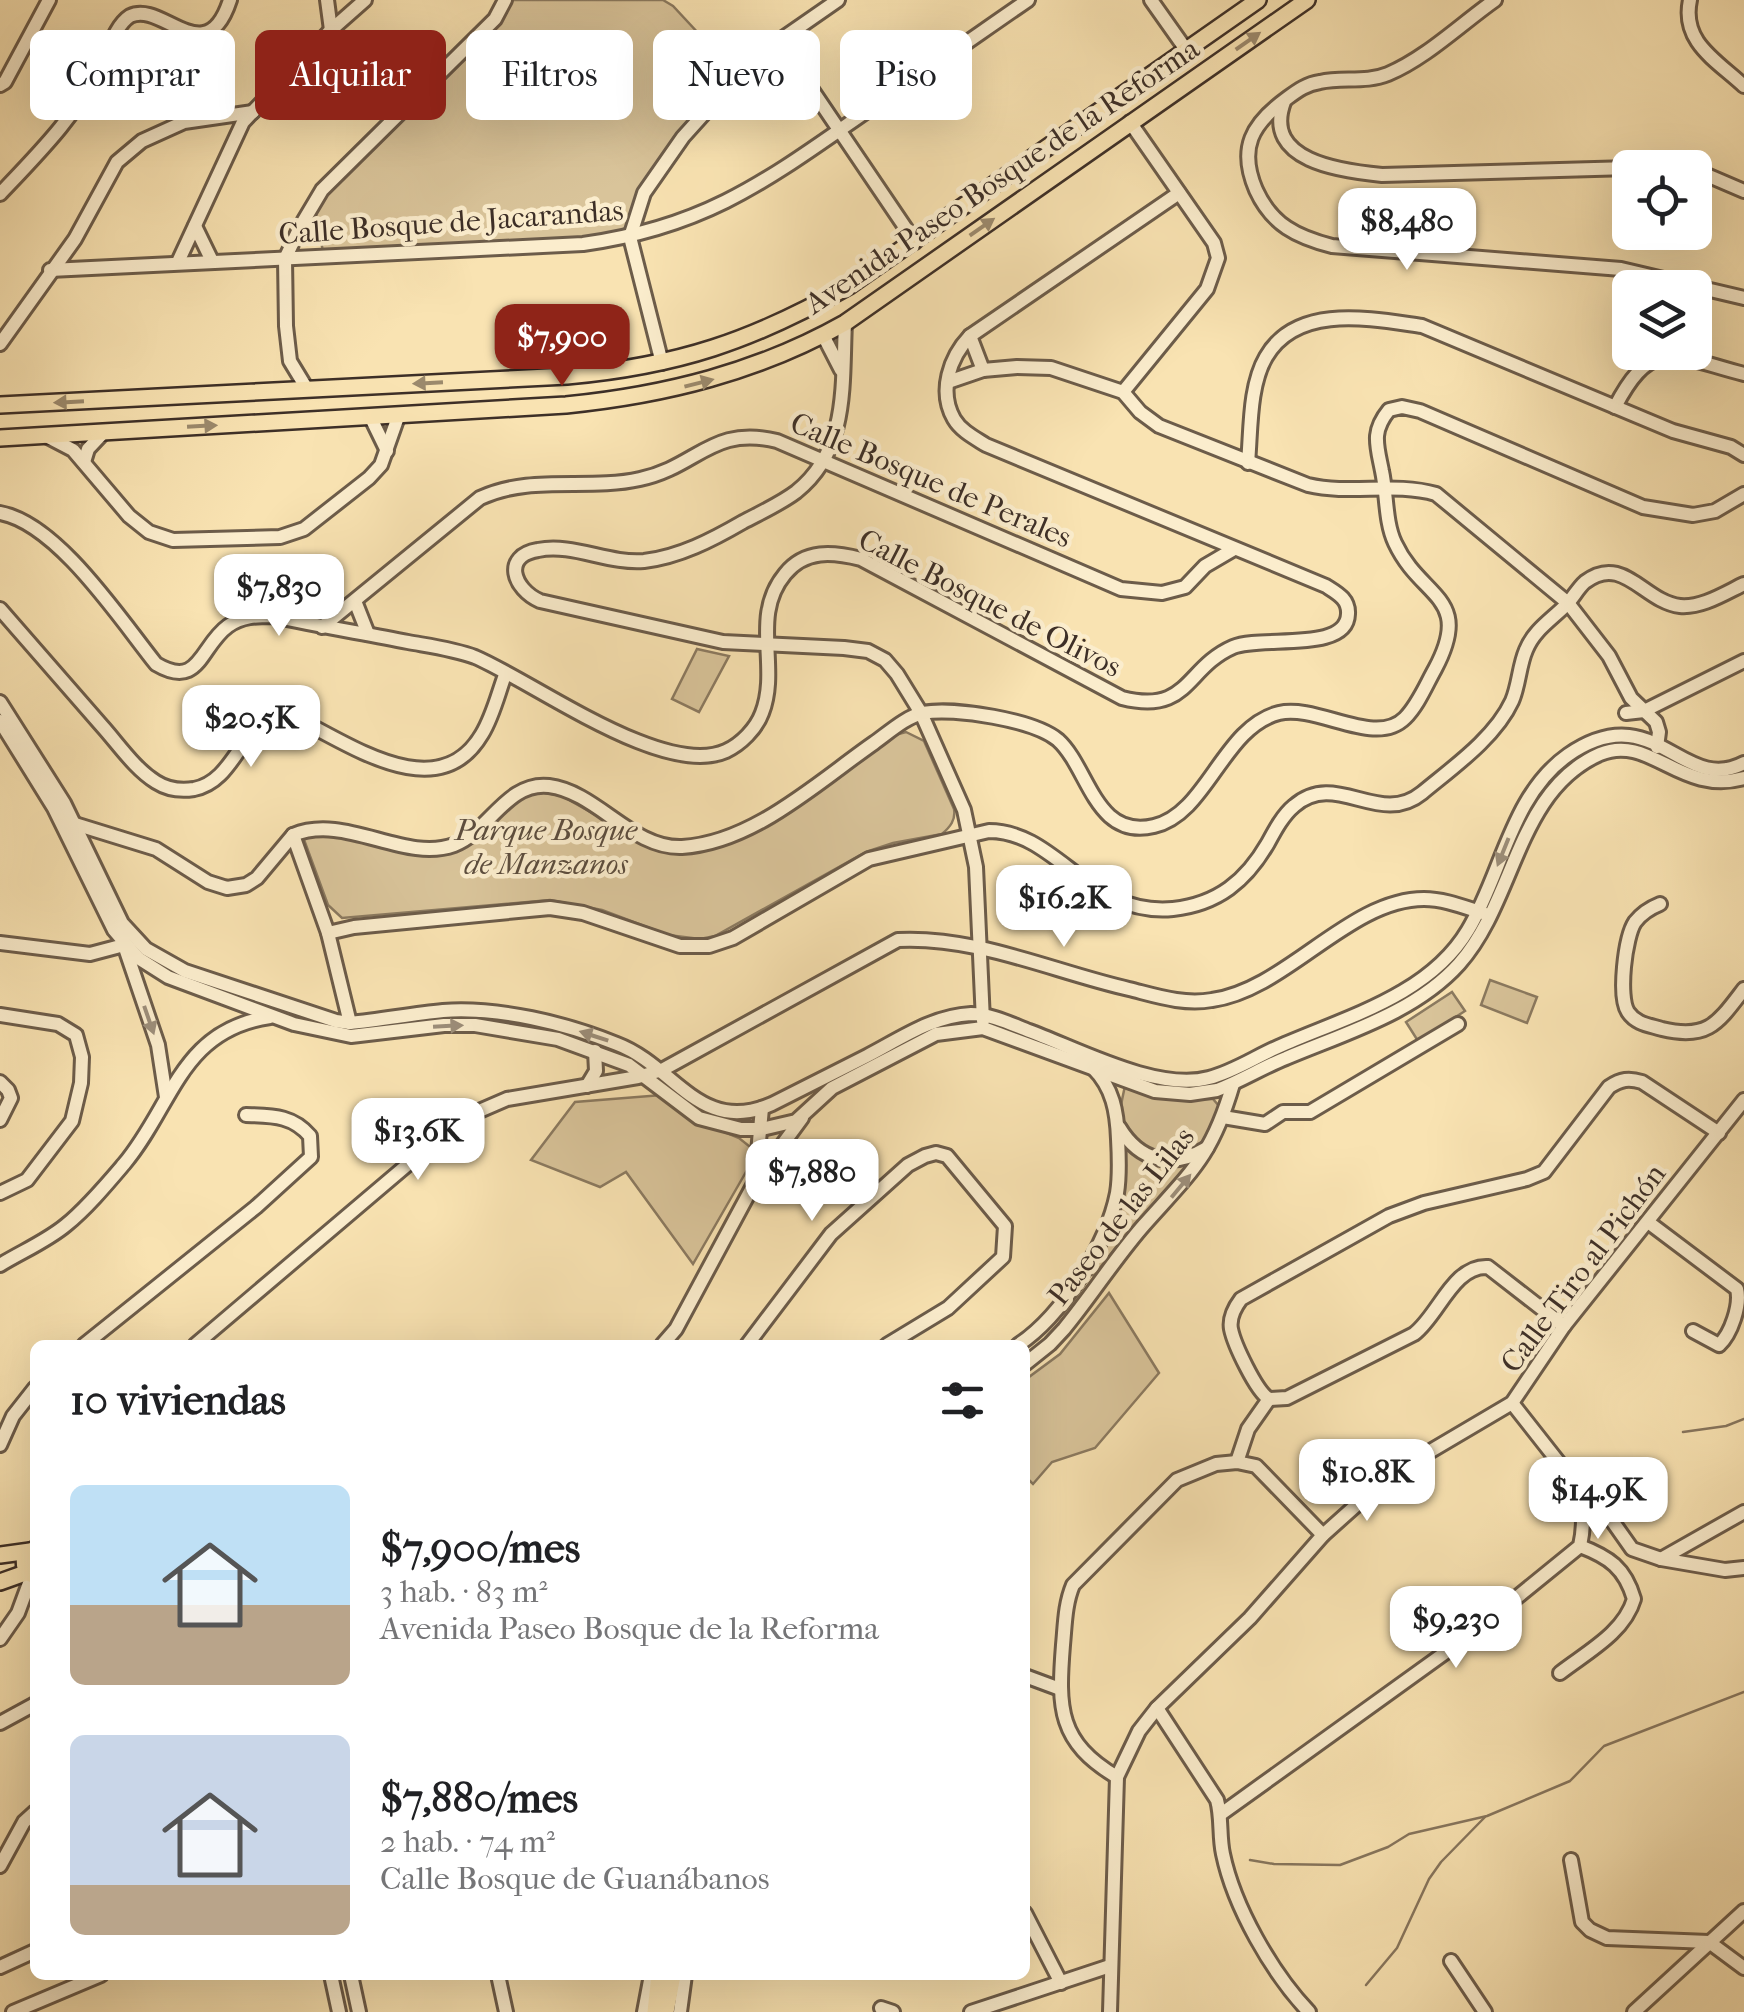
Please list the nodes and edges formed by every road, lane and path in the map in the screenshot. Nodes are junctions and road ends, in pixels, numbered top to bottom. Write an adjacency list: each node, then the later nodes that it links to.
1 (49, 0): 16 (street)
2 (230, 0): 34 (street)
3 (327, 0): 13 (street)
4 (505, 0): 39 (street)
5 (838, 0): 14 (street)
6 (1028, 0): 26 (street, Calle Bosque de Jacarandas)
7 (1151, 0): 15 (street)
8 (1258, 0): 15 (main road, Avenida Paseo Bosque de la Reforma)
9 (1307, 0): 25 (main road, Avenida Paseo Bosque de la Reforma, one-way to 9)
10 (1495, 0): 18 (street)
11 (1690, 0): 17 (street)
12 (358, 1): 13 (street)
13 (331, 30)
14 (795, 30)
15 (1187, 51): 38 (main road, Avenida Paseo Bosque de la Reforma)
16 (0, 85)
17 (1744, 86)
18 (1285, 100): 29 (street); 30 (street)
19 (820, 104): 26 (street)
20 (253, 112): 21 (street); 28 (street)
21 (235, 115)
22 (198, 120): 37 (street)
23 (222, 120): 28 (street)
24 (700, 120): 36 (street)
25 (1130, 122): 33 (street); 45 (main road, Avenida Paseo Bosque de la Reforma, one-way to 25)
26 (838, 131): 36 (street, Calle Bosque de Jacarandas); 38 (street)
27 (1273, 136): 29 (street)
28 (236, 137): 35 (street)
29 (1251, 137): 44 (street)
30 (1612, 169)
31 (1712, 177): 32 (street)
32 (1744, 191)
33 (1179, 192): 47 (street); 59 (street)
34 (0, 194)
35 (195, 226): 40 (street); 41 (street)
36 (630, 238): 39 (street, Calle Bosque de Jacarandas); 50 (street)
37 (74, 240): 42 (street); 43 (street)
38 (915, 242): 50 (main road, Avenida Paseo Bosque de la Reforma)
39 (285, 259): 40 (street, Calle Bosque de Jacarandas); 49 (street)
40 (212, 261): 41 (street, Calle Bosque de Jacarandas)
41 (178, 262): 42 (street, Calle Bosque de Jacarandas)
42 (83, 268): 43 (street, Calle Bosque de Jacarandas)
43 (50, 270): 48 (street)
44 (1744, 298)
45 (845, 322): 46 (main road, Avenida Paseo Bosque de la Reforma); 52 (street)
46 (822, 335): 52 (street); 63 (main road, Avenida Paseo Bosque de la Reforma, one-way to 46)
47 (970, 336): 51 (street); 56 (street)
48 (0, 344)
49 (290, 361): 57 (street); 58 (street)
50 (662, 363): 54 (main road, Avenida Paseo Bosque de la Reforma)
51 (984, 370): 56 (street); 59 (street)
52 (842, 372): 74 (street)
53 (1744, 374): 65 (street)
54 (566, 376): 55 (main road, Avenida Paseo Bosque de la Reforma); 63 (main road)
55 (532, 377): 57 (main road, Avenida Paseo Bosque de la Reforma, one-way to 57); 64 (main road)
56 (948, 382): 80 (street, Calle Bosque de Olivos)
57 (307, 389): 58 (main road, Avenida Paseo Bosque de la Reforma)
58 (277, 390): 60 (main road, Avenida Paseo Bosque de la Reforma)
59 (1124, 392): 76 (street)
60 (142, 398): 61 (main road, Avenida Paseo Bosque de la Reforma); 68 (main road)
61 (109, 400): 62 (main road, Avenida Paseo Bosque de la Reforma, one-way to 62); 69 (main road)
62 (1, 404)
63 (566, 405): 64 (main road, Avenida Paseo Bosque de la Reforma)
64 (534, 406): 66 (main road, Avenida Paseo Bosque de la Reforma)
65 (1616, 407): 73 (street); 76 (street)
66 (399, 414): 67 (main road, Avenida Paseo Bosque de la Reforma); 72 (street)
67 (370, 416): 68 (main road, Avenida Paseo Bosque de la Reforma, one-way to 67); 72 (street)
68 (149, 429): 69 (main road, Avenida Paseo Bosque de la Reforma)
69 (106, 430): 70 (main road, Avenida Paseo Bosque de la Reforma); 75 (street)
70 (45, 436): 71 (main road, Avenida Paseo Bosque de la Reforma); 75 (street)
71 (0, 438)
72 (386, 450): 75 (street)
73 (1744, 455)
74 (824, 460): 82 (street, Calle Bosque de Perales); 84 (street, Calle Bosque de Perales); 89 (street)
75 (84, 462)
76 (1248, 463): 77 (street)
77 (1386, 488): 78 (street); 85 (street); 97 (street)
78 (1744, 494)
79 (0, 512): 87 (street, Calle Bosque de Olivos)
80 (1206, 537): 81 (street, Calle Bosque de Olivos); 82 (street)
81 (1234, 549): 82 (street, Calle Bosque de Perales); 89 (street, Calle Bosque de Olivos)
82 (1205, 566)
83 (1744, 584): 85 (street)
84 (355, 600): 87 (street, Calle Bosque de Perales); 88 (street)
85 (1568, 602): 92 (street); 107 (street)
86 (0, 609): 91 (street)
87 (322, 627): 88 (street, Calle Bosque de Olivos)
88 (368, 634): 91 (street, Calle Bosque de Olivos)
89 (766, 644): 91 (street, Calle Bosque de Olivos); 97 (street)
90 (1744, 661): 93 (street)
91 (505, 675)
92 (1622, 682): 95 (street); 96 (street)
93 (1672, 698): 95 (street); 99 (street)
94 (0, 702): 106 (street)
95 (1644, 711): 96 (street); 99 (street)
96 (1626, 712): 100 (street)
97 (921, 713): 107 (street); 108 (street)
98 (0, 721): 114 (street)
99 (1656, 722): 101 (street)
100 (1618, 734): 101 (street); 102 (street); 110 (street, one-way to 110)
101 (1658, 743): 103 (street); 104 (street)
102 (1621, 750): 103 (street); 111 (street)
103 (1650, 756): 105 (street)
104 (1744, 763)
105 (1744, 778)
106 (75, 824): 108 (street); 116 (street)
107 (970, 834): 112 (street); 115 (street)
108 (294, 835): 112 (street)
109 (1660, 904): 117 (street)
110 (1478, 911): 111 (street); 115 (street); 126 (street)
111 (1493, 915): 129 (street)
112 (328, 933): 121 (street)
113 (0, 944): 114 (street)
114 (124, 945): 116 (street); 131 (street, one-way to 131)
115 (979, 948): 120 (street); 125 (street)
116 (169, 970): 119 (street); 121 (street)
117 (1744, 989)
118 (0, 1015): 145 (street)
119 (274, 1017): 123 (street, one-way to 123); 131 (street)
120 (983, 1022): 124 (street); 126 (street); 133 (street); 135 (street)
121 (350, 1023): 125 (street, one-way to 121)
122 (1458, 1024): 136 (street)
123 (596, 1051): 127 (street); 130 (street)
124 (1091, 1066): 126 (street); 137 (street, Paseo de las Lilas)
125 (662, 1070): 127 (street); 133 (street)
126 (1123, 1073): 129 (street); 137 (street, Paseo de las Lilas)
127 (645, 1076): 130 (street); 140 (street)
128 (0, 1082): 138 (street)
129 (1233, 1084): 136 (street, Paseo de las Lilas)
130 (586, 1086): 151 (street)
131 (166, 1097): 147 (street)
132 (1744, 1100): 141 (street, Calle Tiro al Pichón)
133 (767, 1106): 139 (street); 140 (street)
134 (246, 1115): 150 (street)
135 (803, 1116): 139 (street); 143 (street)
136 (1223, 1117): 142 (street, Paseo de las Lilas)
137 (1116, 1118): 142 (street); 155 (street, Paseo de las Lilas)
138 (0, 1120)
139 (781, 1125): 140 (street); 143 (street)
140 (762, 1129): 144 (street)
141 (1720, 1132): 146 (street, Calle Tiro al Pichón); 158 (street)
142 (1212, 1146): 156 (street, Paseo de las Lilas, one-way to 142)
143 (776, 1154): 144 (street)
144 (754, 1182): 152 (street)
145 (0, 1193)
146 (1648, 1222): 148 (street, Calle Tiro al Pichón); 149 (street)
147 (0, 1265)
148 (1564, 1326): 158 (street); 159 (street, Calle Tiro al Pichón)
149 (1693, 1332)
150 (90, 1340)
151 (201, 1340)
152 (666, 1340)
153 (751, 1340): 154 (street)
154 (895, 1340)
155 (1024, 1340)
156 (1030, 1360)
157 (30, 1395): 160 (street)
158 (1269, 1400): 161 (street)
159 (1512, 1403): 162 (street); 164 (street, Calle Tiro al Pichón)
160 (0, 1445)
161 (1236, 1462): 164 (street); 176 (street)
162 (1571, 1478): 165 (street); 168 (street)
163 (1744, 1512): 168 (street)
164 (1324, 1535): 178 (street, Calle Tiro al Pichón)
165 (1580, 1546): 174 (street); 181 (street)
166 (30, 1550): 167 (main road)
167 (0, 1554)
168 (1661, 1558): 169 (street)
169 (1744, 1568)
170 (30, 1575): 172 (main road)
171 (30, 1578): 173 (street)
172 (0, 1582)
173 (0, 1638)
174 (1560, 1672)
175 (1030, 1678): 176 (street)
176 (1060, 1688): 180 (street)
177 (30, 1707): 179 (street)
178 (1157, 1708): 180 (street, Calle Tiro al Pichón); 181 (street)
179 (0, 1723)
180 (1117, 1777): 190 (street, Calle Tiro al Pichón)
181 (1221, 1814): 212 (street)
182 (30, 1817): 184 (street)
183 (1571, 1860): 187 (street)
184 (0, 1866)
185 (1744, 1911): 187 (street)
186 (1030, 1923): 201 (street)
187 (1710, 1942): 192 (street); 214 (street)
188 (30, 1953): 191 (street)
189 (1451, 1961): 213 (street)
190 (1110, 1966): 201 (street); 211 (street, Calle Tiro al Pichón)
191 (0, 1967)
192 (1744, 1968)
193 (90, 1980): 204 (street)
194 (333, 1980): 202 (street)
195 (352, 1980): 203 (street)
196 (499, 1980): 205 (street)
197 (650, 1980): 206 (street)
198 (658, 1980): 207 (main road)
199 (682, 1980): 208 (main road)
200 (684, 1980): 209 (street)
201 (1061, 1983): 210 (street)
202 (338, 2006): 203 (street)
203 (357, 2006)
204 (13, 2012)
205 (506, 2012)
206 (644, 2012)
207 (655, 2012)
208 (666, 2012)
209 (680, 2012)
210 (971, 2012)
211 (1110, 2012)
212 (1309, 2012)
213 (1485, 2012)
214 (1634, 2012)

